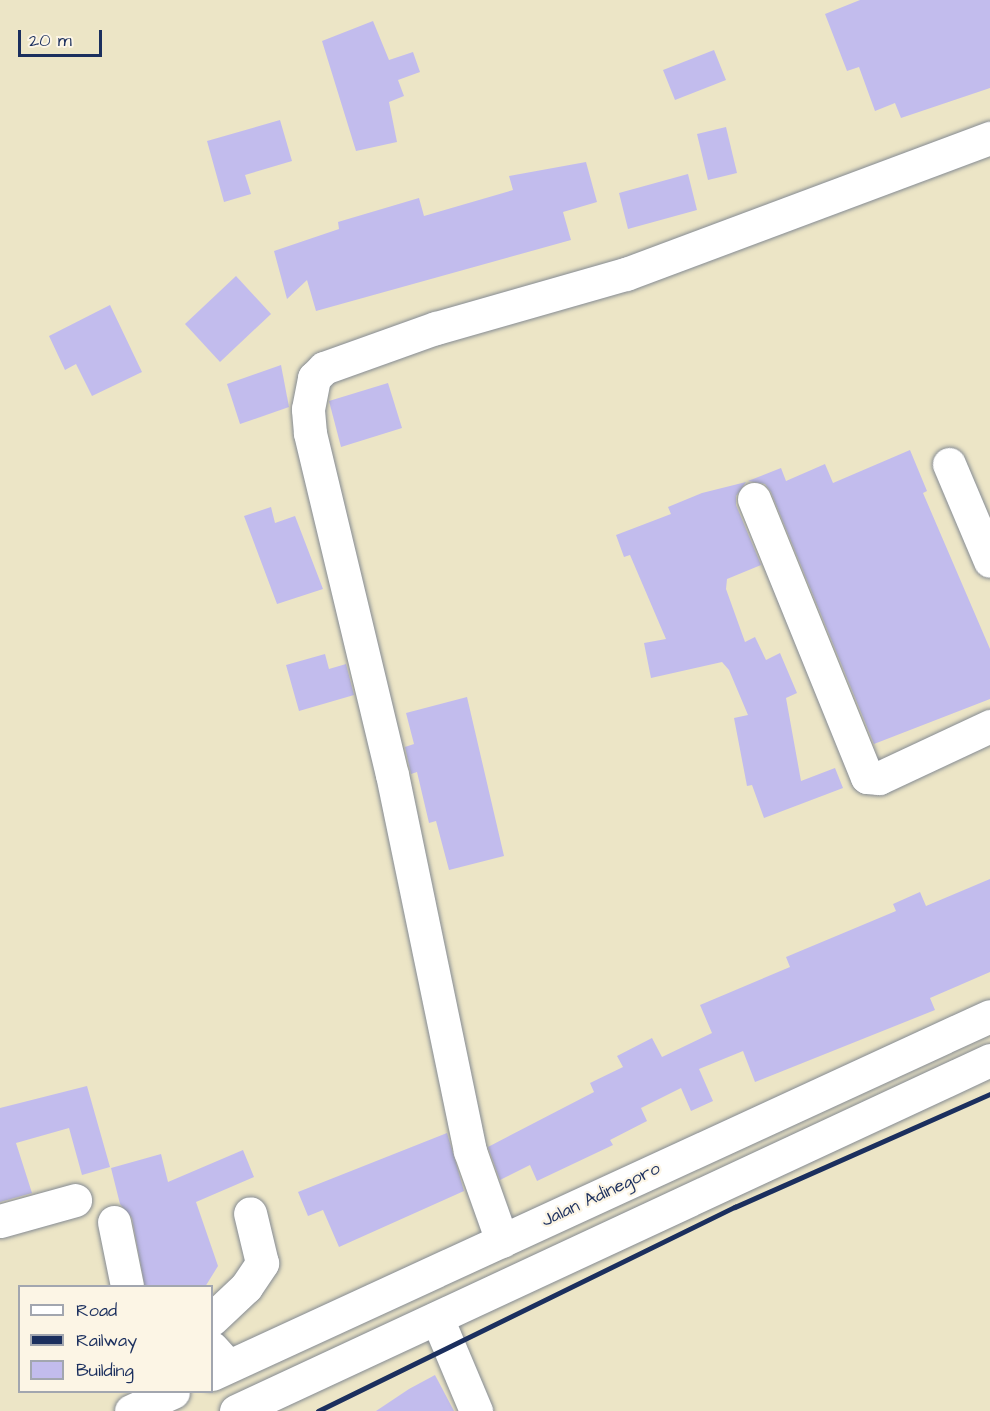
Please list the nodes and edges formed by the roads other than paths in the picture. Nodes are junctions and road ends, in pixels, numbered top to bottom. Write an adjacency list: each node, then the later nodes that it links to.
1 (990, 138): 12 (main road)
2 (949, 464): 4 (main road)
3 (754, 499): 5 (main road)
4 (990, 561)
5 (990, 726)
6 (990, 1016): 12 (main road, Jalan Adinegoro)
7 (990, 1060): 15 (main road)
8 (75, 1200): 10 (main road)
9 (250, 1213): 14 (main road)
10 (0, 1221)
11 (114, 1222): 13 (main road)
12 (502, 1241): 16 (main road, Jalan Adinegoro)
13 (127, 1285)
14 (213, 1318)
15 (437, 1318): 19 (main road); 20 (main road)
16 (217, 1363)
17 (171, 1393): 18 (main road)
18 (131, 1411)
19 (236, 1411)
20 (476, 1411)

